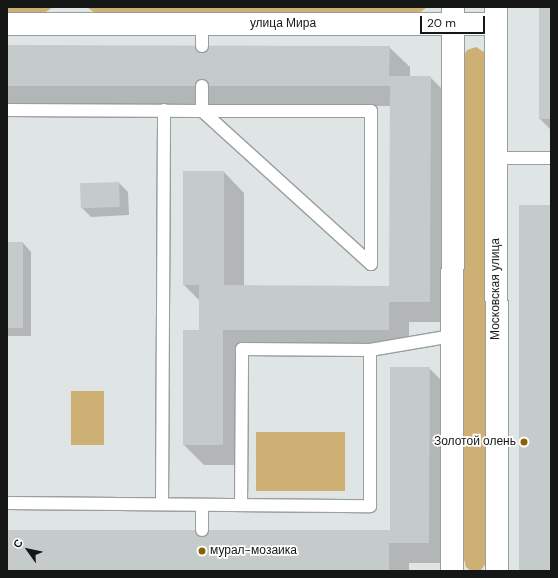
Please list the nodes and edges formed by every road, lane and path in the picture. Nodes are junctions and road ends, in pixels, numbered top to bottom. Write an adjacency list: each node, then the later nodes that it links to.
1 (70, 15): 4 (street, улица Мира); 5 (street, улица Мира)
2 (453, 15): 3 (street, улица Мира); 5 (street, улица Мира); 13 (street)
3 (496, 15): 11 (street, Московская улица)
4 (7, 24)
5 (202, 24): 6 (lane)
6 (202, 46)
7 (202, 86): 10 (lane)
8 (7, 110): 9 (lane)
9 (164, 110): 10 (lane); 16 (lane)
10 (202, 111): 10 (lane)
11 (496, 158): 12 (lane); 21 (street, Московская улица)
12 (551, 158)
13 (452, 336): 14 (lane); 20 (street)
14 (370, 350): 18 (lane); 18 (lane)
15 (7, 503): 16 (lane)
16 (162, 504): 17 (lane)
17 (202, 505): 18 (lane); 19 (lane)
18 (241, 505)
19 (202, 530)
20 (452, 571)
21 (497, 571)

